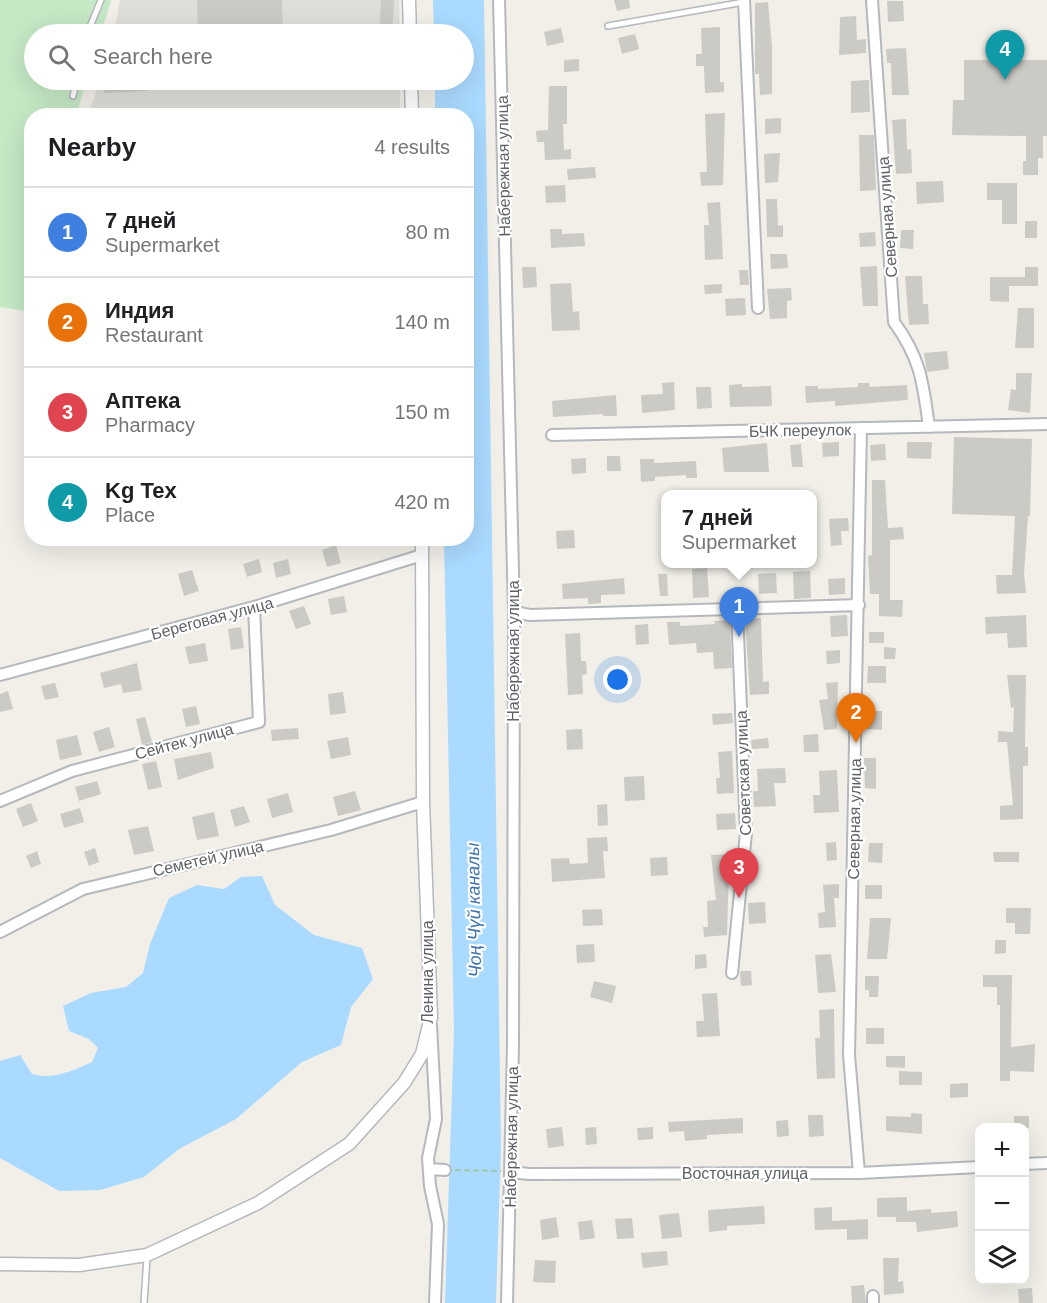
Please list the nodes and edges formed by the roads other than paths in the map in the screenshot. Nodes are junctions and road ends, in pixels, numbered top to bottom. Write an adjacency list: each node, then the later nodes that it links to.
1 (101, 0): 6 (lane)
2 (409, 0): 7 (street)
3 (499, 0): 23 (street, Набережная улица)
4 (872, 0): 15 (street, Северная улица)
5 (744, 1): 8 (lane); 13 (street)
6 (91, 24)
7 (410, 24)
8 (608, 26)
9 (74, 90): 11 (lane)
10 (411, 90): 12 (street)
11 (73, 96)
12 (411, 108)
13 (758, 308)
14 (1047, 424): 15 (street, БЧК переулок)
15 (929, 427): 16 (street, БЧК переулок)
16 (861, 428): 17 (street, БЧК переулок); 20 (street, Северная улица)
17 (552, 435)
18 (422, 546): 19 (street, Ленина улица)
19 (422, 555): 21 (street, Береговая улица); 26 (street, Ленина улица)
20 (859, 605): 22 (street); 36 (street, Северная улица)
21 (254, 607): 24 (street, Береговая улица); 25 (street, Сейтек улица)
22 (737, 609): 23 (street); 28 (street, Советская улица)
23 (514, 612): 35 (street, Набережная улица)
24 (0, 675)
25 (0, 801)
26 (423, 802): 27 (street, Семетей улица); 29 (street, Ленина улица)
27 (0, 932)
28 (732, 973)
29 (430, 1017): 33 (street); 37 (street, Ленина улица)
30 (1047, 1163): 31 (street)
31 (1029, 1164)
32 (975, 1167): 36 (street, Восточная улица)
33 (429, 1169): 34 (street); 40 (street)
34 (445, 1170)
35 (510, 1172): 36 (street, Восточная улица); 41 (street, Набережная улица)
36 (860, 1173)
37 (147, 1255): 38 (street, Ленина улица); 39 (lane)
38 (0, 1264)
39 (144, 1303)
40 (435, 1303)
41 (507, 1303)

